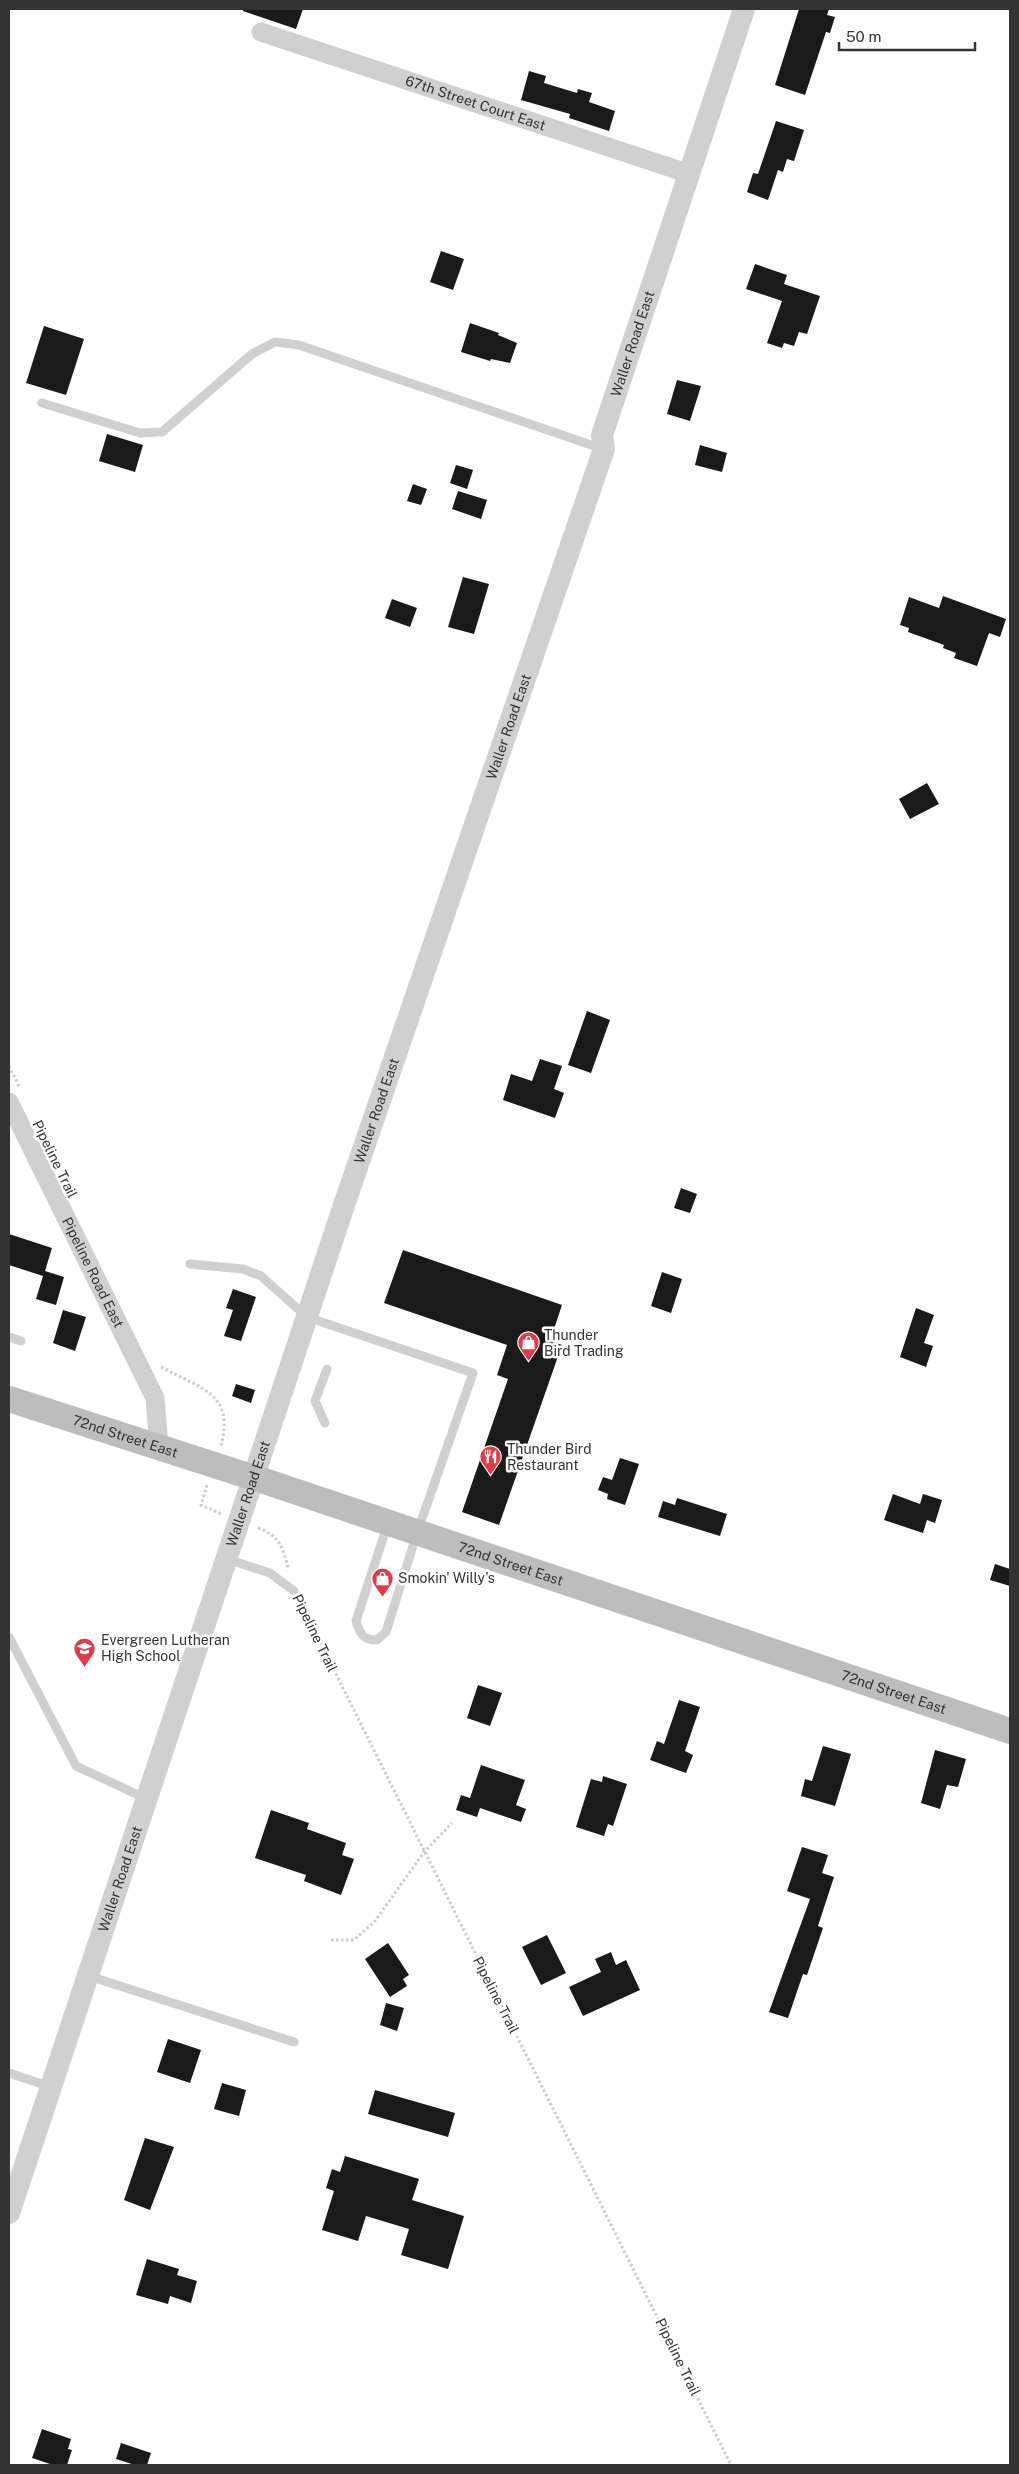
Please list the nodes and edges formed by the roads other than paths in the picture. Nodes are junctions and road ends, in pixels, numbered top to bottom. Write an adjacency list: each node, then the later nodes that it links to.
1 (744, 9): 3 (street, Waller Road East)
2 (261, 32): 3 (street, 67th Street Court East)
3 (690, 174): 5 (street, Waller Road East)
4 (42, 403): 5 (lane)
5 (604, 449): 8 (street, Waller Road East)
6 (15, 1098): 14 (street, Pipeline Road East)
7 (190, 1264): 8 (lane)
8 (307, 1317): 15 (street, Waller Road East); 17 (lane)
9 (9, 1337): 10 (lane)
10 (20, 1341)
11 (327, 1369): 13 (lane)
12 (9, 1399): 14 (main road, 72nd Street East)
13 (325, 1423)
14 (159, 1447): 15 (main road, 72nd Street East)
15 (255, 1478): 16 (main road, 72nd Street East); 18 (street, Waller Road East)
16 (388, 1523): 17 (main road, 72nd Street East); 17 (lane)
17 (417, 1532): 21 (main road, 72nd Street East)
18 (227, 1559): 19 (lane); 22 (street, Waller Road East)
19 (294, 1591)
20 (9, 1636): 22 (lane)
21 (1010, 1731)
22 (147, 1799): 23 (street, Waller Road East)
23 (89, 1976): 24 (lane); 26 (street, Waller Road East)
24 (294, 2042)
25 (9, 2073): 26 (lane)
26 (51, 2087): 27 (street, Waller Road East)
27 (9, 2213)

